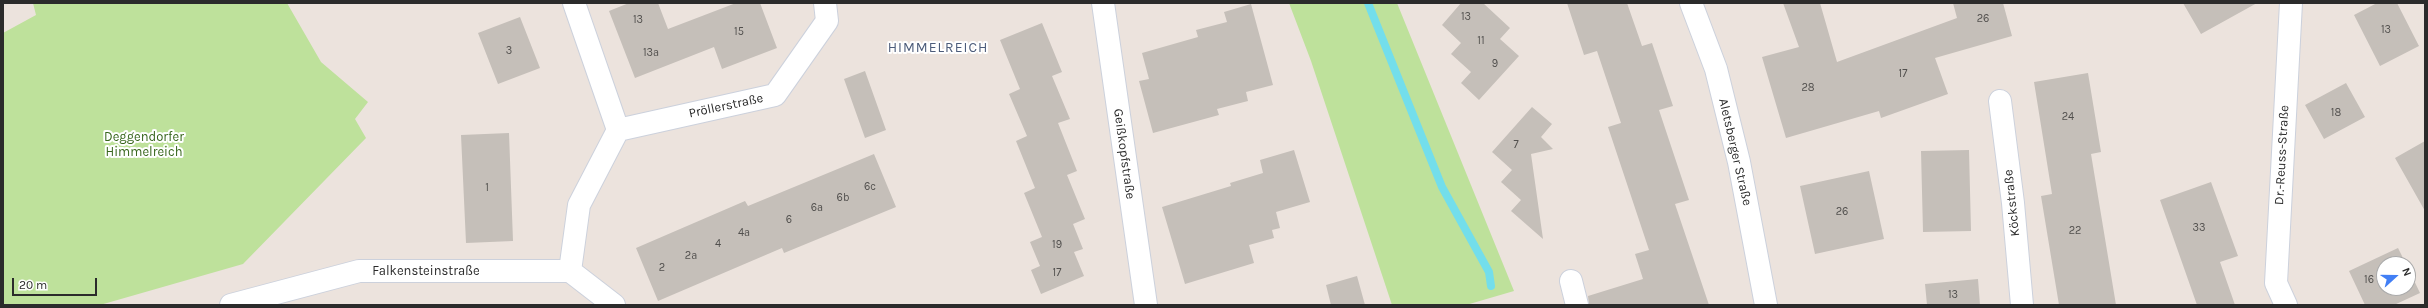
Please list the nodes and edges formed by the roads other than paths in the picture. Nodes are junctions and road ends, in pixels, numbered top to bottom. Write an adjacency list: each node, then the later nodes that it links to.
1 (574, 3): 7 (street)
2 (825, 3): 7 (street, Pröllerstraße)
3 (1103, 3): 12 (street, Geißkopfstraße)
4 (1691, 3): 14 (street, Aletsberger Straße)
5 (2291, 3): 16 (street, Dr.-Reuss-Straße)
6 (2000, 101): 15 (street, Köckstraße)
7 (618, 130): 8 (street)
8 (570, 271): 10 (street, Falkensteinstraße); 11 (street)
9 (1571, 281): 13 (street)
10 (231, 305)
11 (614, 305)
12 (1146, 305)
13 (1577, 305)
14 (1766, 305)
15 (2022, 305)
16 (2286, 305)

